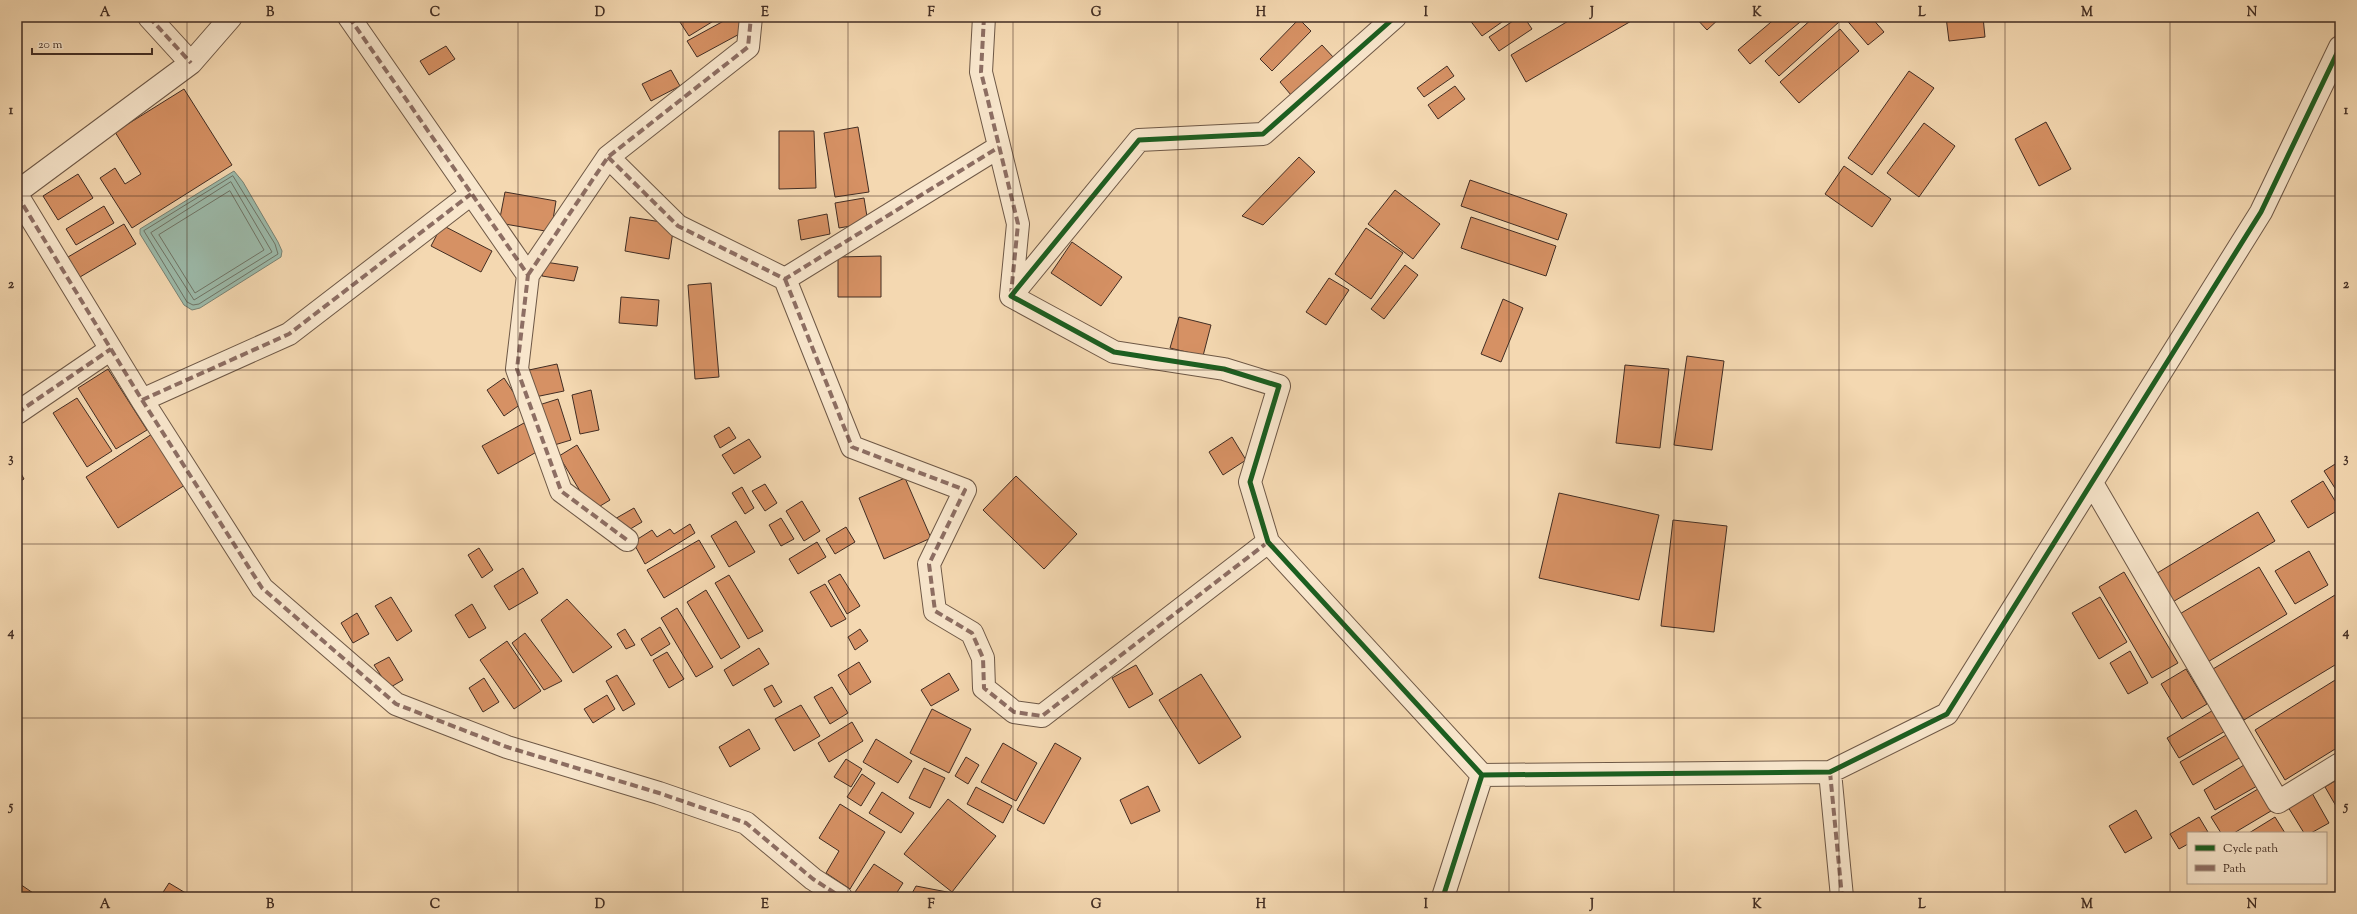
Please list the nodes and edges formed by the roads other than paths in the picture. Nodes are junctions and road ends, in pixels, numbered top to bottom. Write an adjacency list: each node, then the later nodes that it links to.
1 (149, 17): 8 (street)
2 (231, 17): 8 (street)
3 (349, 17): 12 (street)
4 (751, 17): 10 (street)
5 (984, 17): 9 (street)
6 (1395, 17): 15 (street)
7 (2340, 47): 19 (street)
8 (191, 63): 11 (street)
9 (999, 147): 14 (street); 15 (street)
10 (608, 157): 13 (street); 14 (street)
11 (17, 193): 16 (street)
12 (471, 194): 13 (street); 17 (street)
13 (528, 275): 20 (street)
14 (785, 279): 21 (street)
15 (1011, 296): 21 (street)
16 (111, 349): 17 (street); 18 (street)
17 (142, 400): 25 (street)
18 (17, 413)
19 (2092, 483): 22 (street); 23 (street)
20 (627, 540)
21 (1268, 542): 24 (street)
22 (2340, 764)
23 (1830, 772): 24 (street); 27 (street)
24 (1482, 775): 26 (street)
25 (841, 897)
26 (1443, 897)
27 (1842, 897)

